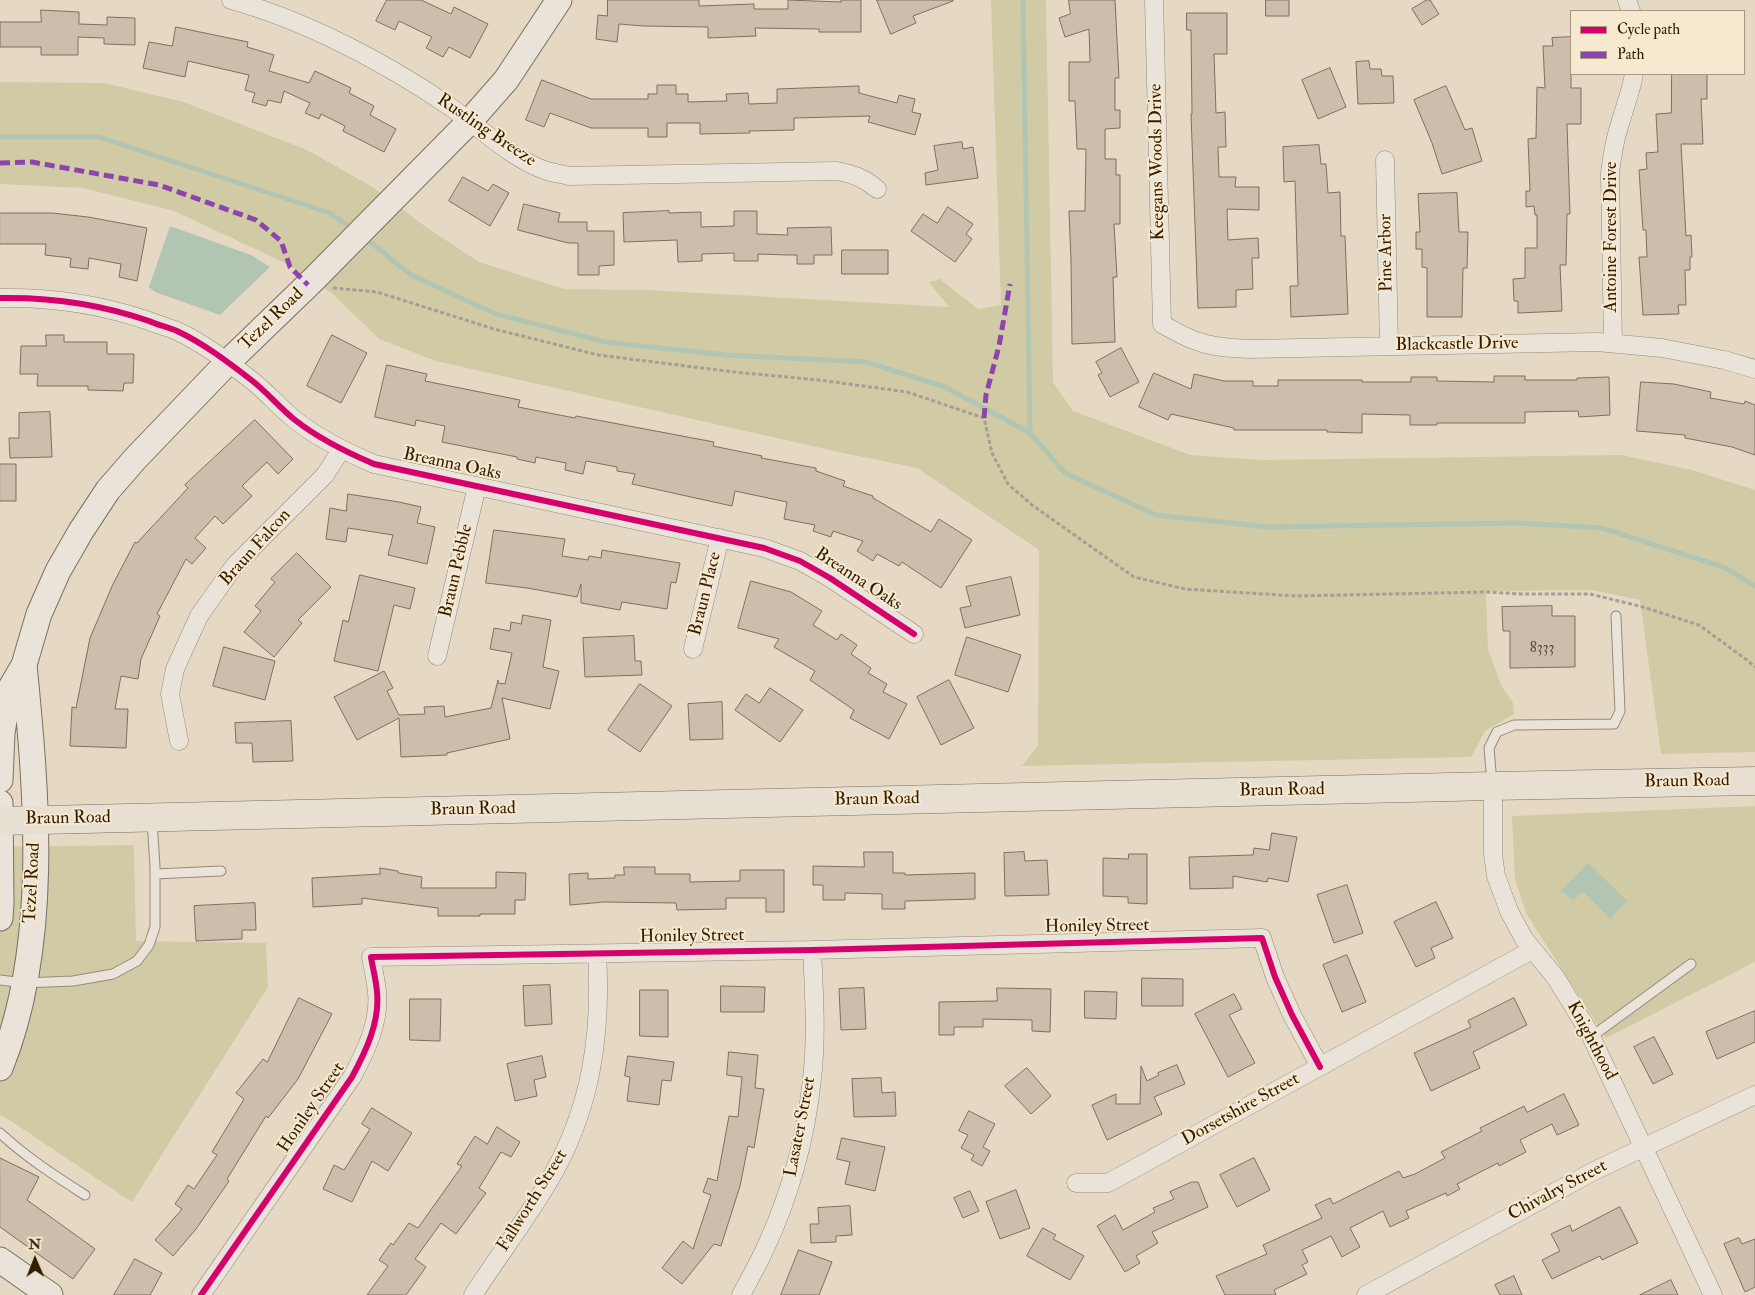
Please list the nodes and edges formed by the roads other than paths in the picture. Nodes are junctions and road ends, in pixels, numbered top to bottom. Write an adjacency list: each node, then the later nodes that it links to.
1 (230, 0): 5 (street, Rustling Breeze)
2 (559, 0): 5 (main road, Tezel Road)
3 (1154, 0): 9 (street, Keegans Woods Drive)
4 (1634, 75): 10 (street, Antoine Forest Drive)
5 (470, 122): 7 (street, Rustling Breeze); 12 (main road, Tezel Road)
6 (1385, 160): 11 (street, Pine Arbor)
7 (876, 189)
8 (0, 298): 12 (street, Breanna Oaks)
9 (1162, 324): 11 (street, Blackcastle Drive)
10 (1613, 343): 11 (street, Blackcastle Drive); 13 (street, Blackcastle Drive)
11 (1389, 346)
12 (227, 363): 14 (street, Breanna Oaks); 21 (main road, Tezel Road)
13 (1755, 369)
14 (342, 450): 15 (street, Breanna Oaks); 22 (street, Braun Falcon)
15 (477, 486): 16 (street, Breanna Oaks); 20 (street, Braun Pebble)
16 (720, 538): 18 (street, Breanna Oaks); 19 (street, Braun Place)
17 (1616, 616): 25 (lane)
18 (914, 634)
19 (693, 649)
20 (437, 656)
21 (24, 665): 23 (main road, Tezel Road); 28 (main road, Tezel Road)
22 (179, 740)
23 (0, 780)
24 (1755, 781): 25 (main road, Braun Road)
25 (1493, 786): 27 (main road, Braun Road); 34 (street, Knighthood)
26 (0, 803): 29 (main road, Tezel Road)
27 (152, 818): 28 (main road, Braun Road); 31 (lane)
28 (36, 820): 29 (main road, Braun Road); 38 (main road, Tezel Road)
29 (0, 821): 32 (main road, Tezel Road)
30 (221, 871): 31 (lane)
31 (155, 874): 38 (lane)
32 (0, 918)
33 (812, 950): 35 (street, Honiley Street); 40 (street, Honiley Street); 51 (street, Lasater Street)
34 (1532, 950): 39 (street, Knighthood); 40 (street, Dorsetshire Street)
35 (597, 954): 49 (street, Honiley Street); 50 (street, Fallworth Street)
36 (1691, 964): 39 (lane)
37 (0, 980): 38 (lane)
38 (24, 983): 41 (main road, Tezel Road)
39 (1591, 1037): 44 (street, Knighthood)
40 (1320, 1067): 45 (street, Dorsetshire Street)
41 (0, 1068)
42 (1755, 1094): 44 (street, Chivalry Street)
43 (0, 1132): 46 (lane)
44 (1644, 1146): 52 (street, Chivalry Street); 53 (street, Knighthood)
45 (1076, 1183)
46 (85, 1195)
47 (0, 1260): 48 (main road)
48 (50, 1295)
49 (201, 1295)
50 (472, 1295)
51 (741, 1295)
52 (1366, 1295)
53 (1713, 1295)

